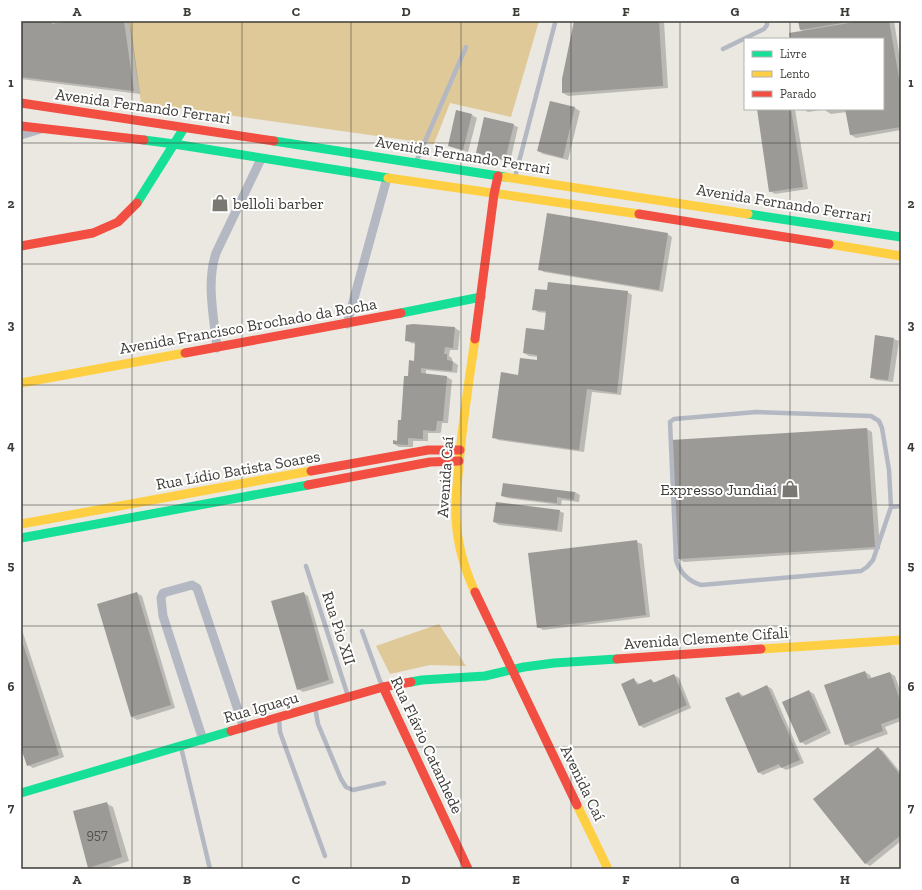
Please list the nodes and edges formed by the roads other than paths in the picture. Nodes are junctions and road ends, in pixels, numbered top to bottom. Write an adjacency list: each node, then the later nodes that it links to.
1 (767, 21): 3 (lane)
2 (555, 23): 17 (lane)
3 (746, 38)
4 (744, 39): 6 (lane)
5 (466, 47): 14 (lane)
6 (723, 50)
7 (21, 104): 9 (main road, Avenida Fernando Ferrari)
8 (21, 126): 10 (main road, Avenida Fernando Ferrari)
9 (184, 128): 12 (main road); 14 (main road, Avenida Fernando Ferrari)
10 (41, 129): 11 (street); 12 (main road, Avenida Fernando Ferrari)
11 (21, 136)
12 (174, 144): 13 (main road, Avenida Fernando Ferrari); 24 (main road)
13 (261, 159): 16 (main road, Avenida Fernando Ferrari); 28 (street)
14 (416, 162): 15 (main road, Avenida Fernando Ferrari)
15 (498, 176): 17 (main road, Avenida Fernando Ferrari); 18 (main road, Avenida Caí)
16 (387, 178): 18 (main road, Avenida Fernando Ferrari); 27 (street)
17 (514, 178): 19 (main road, Avenida Fernando Ferrari)
18 (494, 194): 20 (main road, Avenida Fernando Ferrari); 26 (main road, Avenida Caí)
19 (681, 203): 20 (main road); 21 (main road, Avenida Fernando Ferrari)
20 (680, 220): 23 (main road, Avenida Fernando Ferrari)
21 (831, 226): 22 (main road, Avenida Fernando Ferrari); 23 (main road)
22 (901, 237)
23 (828, 243): 25 (main road, Avenida Fernando Ferrari)
24 (21, 246)
25 (901, 256)
26 (480, 297): 27 (main road, Avenida Francisco Brochado da Rocha); 30 (main road, Avenida Caí)
27 (347, 324): 28 (main road, Avenida Francisco Brochado da Rocha)
28 (217, 348): 29 (main road, Avenida Francisco Brochado da Rocha)
29 (21, 383)
30 (460, 450): 31 (main road, Rua Lídio Batista Soares); 32 (main road, Avenida Caí)
31 (382, 459): 33 (main road); 34 (main road, Rua Lídio Batista Soares)
32 (459, 461): 33 (main road, Rua Lídio Batista Soares); 45 (main road, Avenida Caí)
33 (384, 470): 35 (main road, Rua Lídio Batista Soares)
34 (219, 488): 35 (main road); 38 (main road, Rua Lídio Batista Soares)
35 (222, 500): 40 (main road, Rua Lídio Batista Soares)
36 (901, 506): 37 (lane)
37 (891, 507): 37 (lane)
38 (86, 512): 39 (main road, Rua Lídio Batista Soares); 40 (main road)
39 (21, 524)
40 (89, 525): 41 (main road, Rua Lídio Batista Soares)
41 (21, 538)
42 (306, 566): 47 (lane, Rua Pio XII)
43 (362, 631): 46 (lane, Rua Flávio Catanhede)
44 (901, 640): 45 (main road, Avenida Clemente Cifali)
45 (513, 670): 46 (main road, Rua Iguaçu); 58 (main road, Avenida Caí)
46 (383, 687): 47 (main road, Rua Iguaçu); 57 (main road, Rua Flávio Catanhede)
47 (348, 697): 48 (main road, Rua Iguaçu)
48 (315, 707): 49 (main road, Rua Iguaçu); 53 (lane)
49 (279, 718): 50 (main road, Rua Iguaçu); 55 (lane)
50 (244, 728): 51 (main road, Rua Iguaçu); 51 (street)
51 (203, 740): 52 (main road, Rua Iguaçu)
52 (181, 746): 54 (main road, Rua Iguaçu); 56 (lane)
53 (384, 783)
54 (21, 793)
55 (325, 856)
56 (210, 869)
57 (468, 869)
58 (608, 869)

